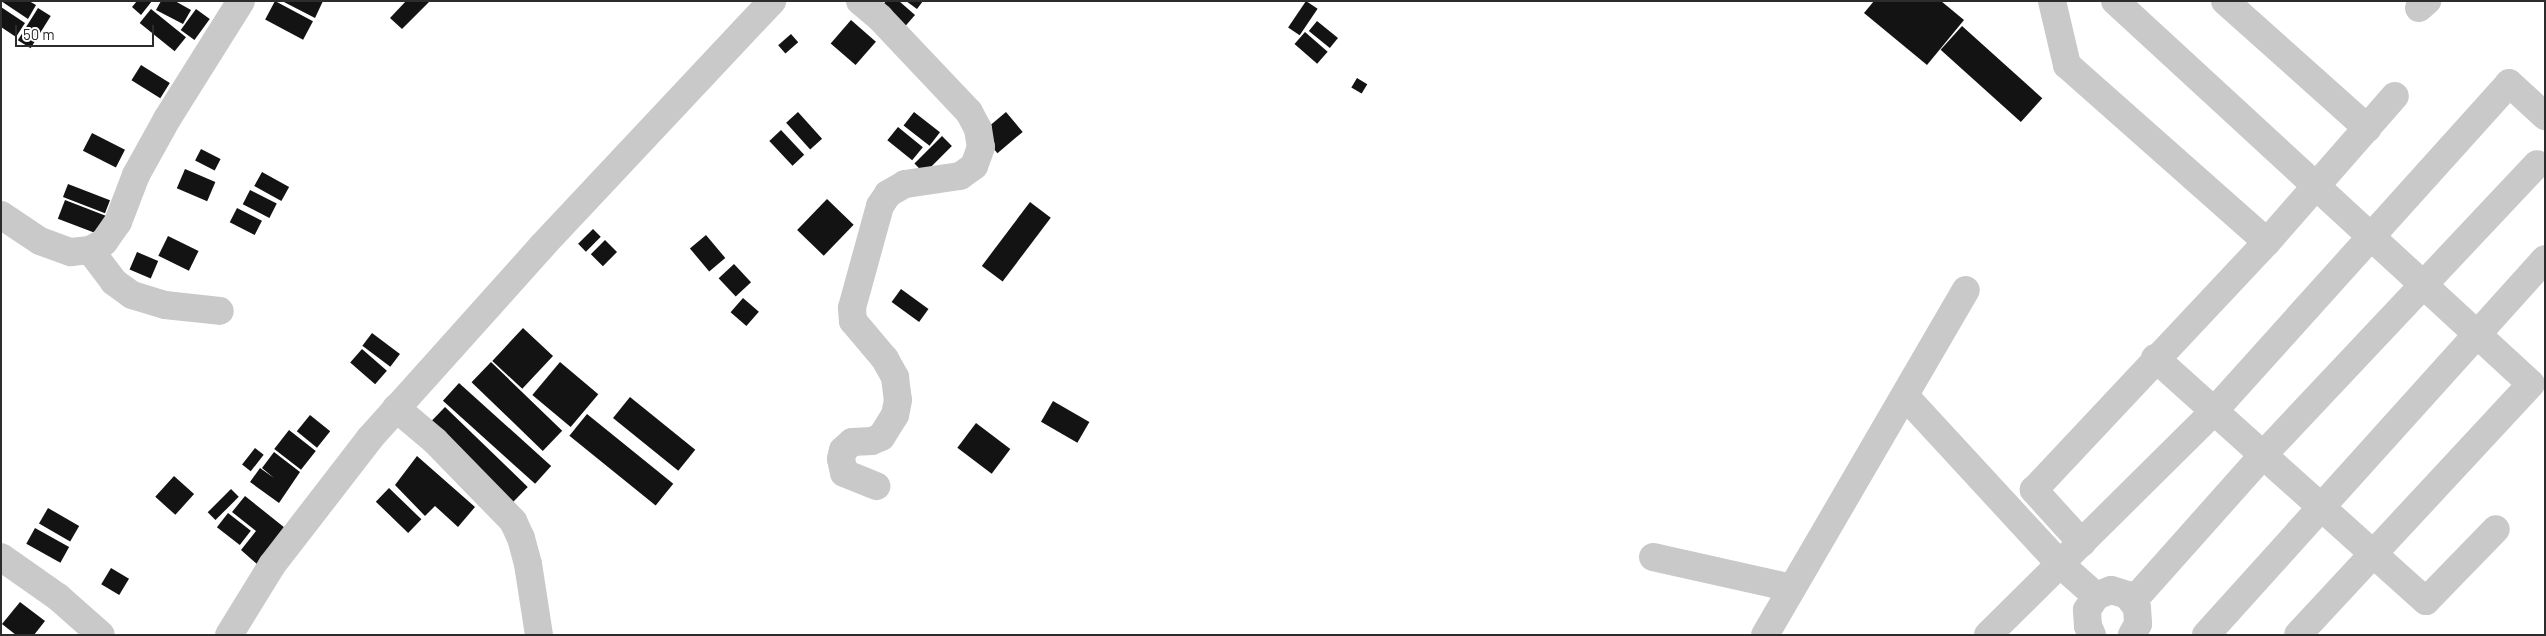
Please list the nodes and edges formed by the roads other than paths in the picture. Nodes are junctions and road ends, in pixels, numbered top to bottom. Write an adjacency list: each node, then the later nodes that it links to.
1 (241, 1): 15 (street)
2 (772, 1): 23 (street)
3 (860, 1): 26 (street)
4 (2052, 1): 14 (street)
5 (2115, 1): 11 (street)
6 (2232, 4): 9 (street)
7 (2395, 96): 9 (street)
8 (2545, 116): 13 (street)
9 (2367, 128): 11 (street)
10 (2537, 164): 17 (street)
11 (2316, 186): 13 (street); 14 (street)
12 (1, 215): 15 (street)
13 (2373, 238): 17 (street); 24 (street)
14 (2267, 242): 21 (street)
15 (90, 250): 19 (street)
16 (2545, 259): 20 (street)
17 (2426, 286): 20 (street); 25 (street)
18 (1966, 290): 22 (street)
19 (220, 311)
20 (2477, 334): 27 (street); 30 (street)
21 (2155, 358): 24 (street); 29 (street)
22 (1905, 396): 33 (street); 34 (street)
23 (396, 408): 38 (street); 39 (street)
24 (2214, 411): 25 (street); 29 (street)
25 (2262, 456): 27 (street); 36 (street)
26 (876, 486)
27 (2320, 506): 30 (street); 44 (street)
28 (2496, 529): 30 (street)
29 (2082, 543): 33 (street)
30 (2373, 554): 45 (street)
31 (1, 557): 37 (street)
32 (1653, 557): 34 (street)
33 (2060, 564): 35 (street); 41 (street)
34 (1792, 588): 40 (street)
35 (2096, 596): 36 (street); 42 (street)
36 (2133, 601): 43 (street)
37 (100, 635)
38 (229, 635)
39 (539, 635)
40 (1765, 635)
41 (1988, 635)
42 (2092, 635)
43 (2132, 635)
44 (2206, 635)
45 (2298, 635)

